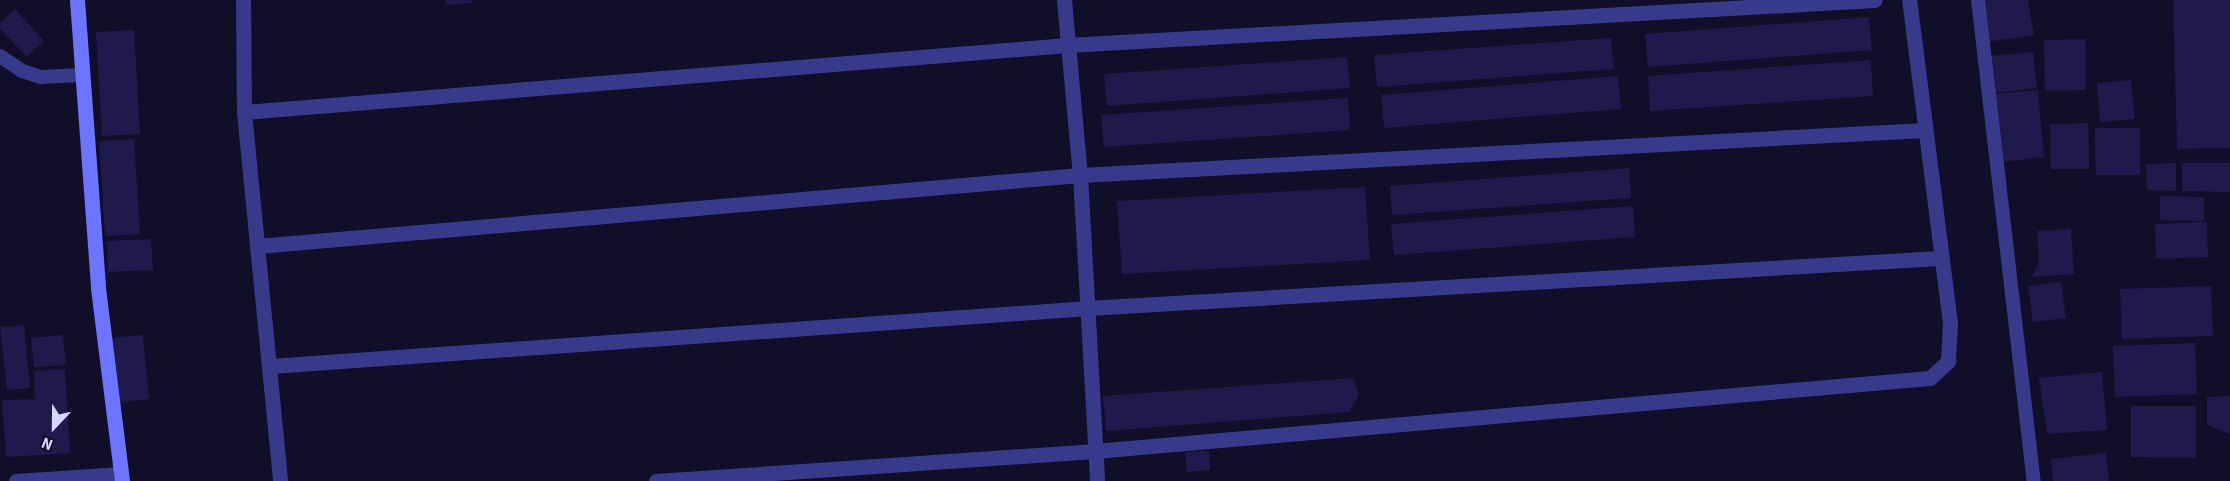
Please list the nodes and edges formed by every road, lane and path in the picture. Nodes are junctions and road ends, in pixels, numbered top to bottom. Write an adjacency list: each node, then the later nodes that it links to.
1 (77, 0): 9 (street)
2 (243, 0): 10 (street)
3 (1064, 0): 7 (street)
4 (1875, 0): 7 (street)
5 (1910, 0): 11 (street)
6 (1978, 0): 23 (lane)
7 (1067, 45): 10 (street); 12 (street)
8 (0, 56): 9 (lane)
9 (81, 75): 18 (street)
10 (244, 112): 13 (street)
11 (1925, 130): 12 (street); 14 (street)
12 (1080, 174): 13 (street); 15 (street)
13 (257, 246): 16 (street)
14 (1940, 258): 15 (street); 17 (street)
15 (1088, 308): 16 (street); 17 (street)
16 (271, 366): 20 (street)
17 (1095, 451): 21 (street); 22 (street)
18 (121, 478): 19 (street)
19 (16, 481)
20 (280, 481)
21 (656, 481)
22 (1097, 481)
23 (2034, 481)

